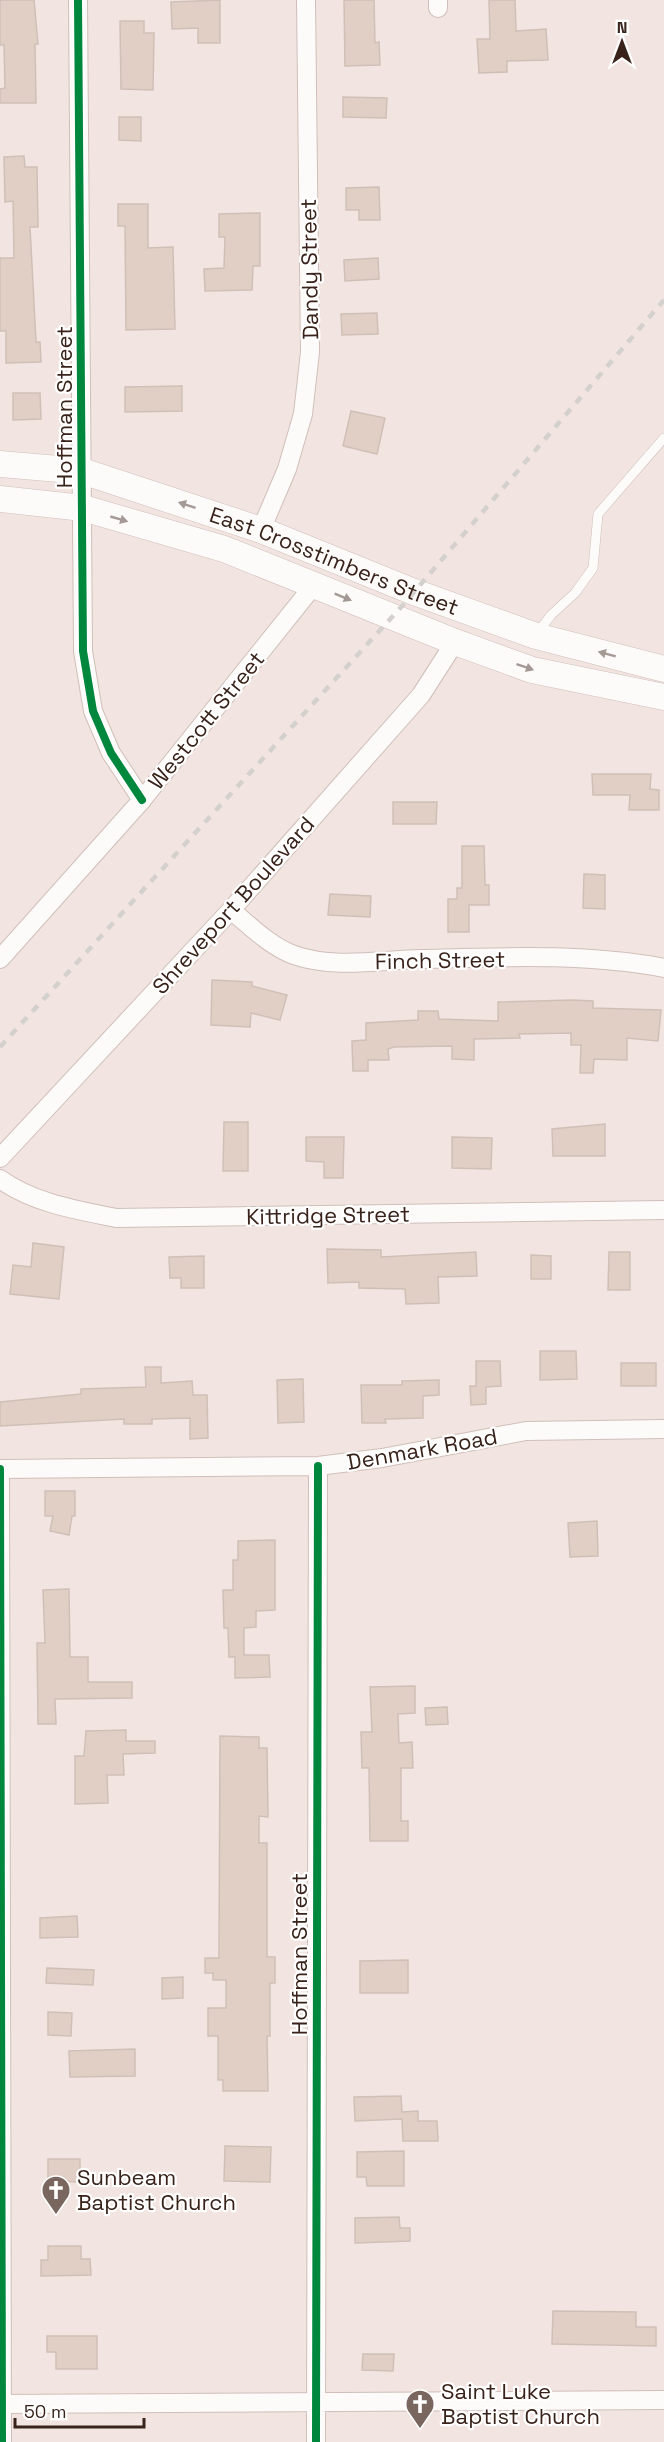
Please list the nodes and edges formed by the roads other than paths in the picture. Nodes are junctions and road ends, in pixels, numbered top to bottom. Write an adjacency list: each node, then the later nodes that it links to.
1 (78, 0): 5 (street, Hoffman Street)
2 (306, 0): 8 (street, Dandy Street)
3 (664, 438): 10 (lane)
4 (0, 464): 5 (main road, East Crosstimbers Street)
5 (82, 471): 7 (street, Hoffman Street); 8 (main road, East Crosstimbers Street, one-way to 5)
6 (0, 499): 7 (main road, East Crosstimbers Street)
7 (82, 508): 9 (main road, East Crosstimbers Street, one-way to 9); 14 (street, Hoffman Street)
8 (261, 530): 10 (main road, East Crosstimbers Street)
9 (314, 585): 11 (main road, East Crosstimbers Street, one-way to 11); 14 (street, Westcott Street)
10 (536, 636): 12 (main road, East Crosstimbers Street, one-way to 10)
11 (455, 642): 13 (main road, East Crosstimbers Street, one-way to 13); 15 (street, Shreveport Boulevard)
12 (664, 669)
13 (664, 697)
14 (142, 800): 16 (street, Westcott Street)
15 (231, 910): 17 (street, Finch Street); 18 (street, Shreveport Boulevard)
16 (0, 959)
17 (664, 968)
18 (0, 1158)
19 (0, 1179): 20 (street, Kittridge Street)
20 (664, 1210)
21 (664, 1429): 22 (street, Denmark Road)
22 (318, 1466): 23 (street, Denmark Road); 25 (street, Hoffman Street)
23 (0, 1469): 26 (street)
24 (664, 2400): 25 (street)
25 (316, 2403): 26 (street); 28 (street, Hoffman Street)
26 (1, 2404): 27 (street)
27 (2, 2442)
28 (316, 2442)

